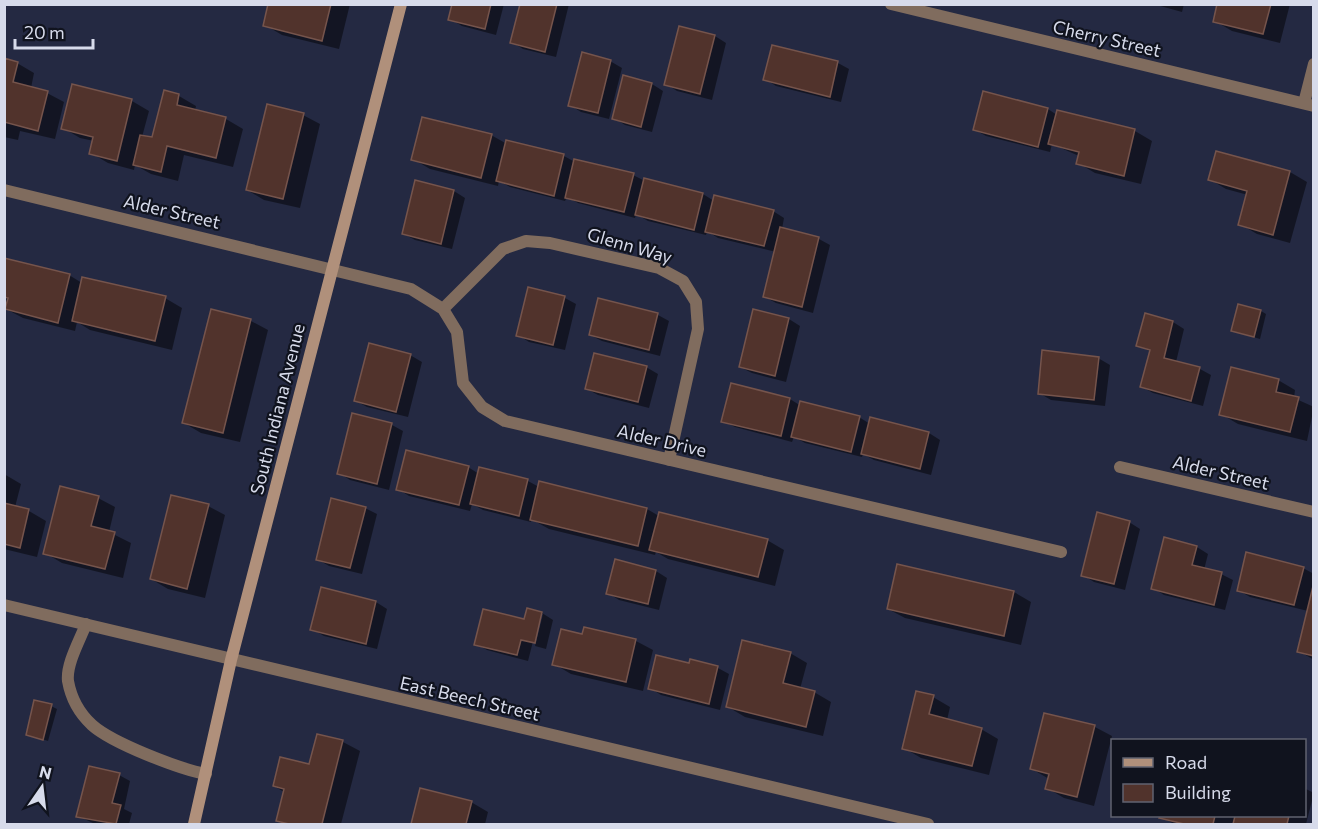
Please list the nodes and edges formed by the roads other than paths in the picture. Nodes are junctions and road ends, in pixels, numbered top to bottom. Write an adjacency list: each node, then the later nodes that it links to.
1 (401, 4): 6 (main road, South Indiana Avenue)
2 (891, 4): 4 (street, Cherry Street)
3 (1314, 64): 4 (street)
4 (1309, 105)
5 (4, 190): 6 (street, Alder Street)
6 (331, 268): 7 (street, Alder Drive); 14 (main road, South Indiana Avenue)
7 (443, 309): 8 (street, Alder Drive); 8 (street, Glenn Way)
8 (669, 460): 11 (street, Alder Drive)
9 (1120, 467): 10 (street, Alder Street)
10 (1314, 512)
11 (1060, 552)
12 (4, 605): 13 (street, East Beech Street)
13 (86, 624): 14 (street, East Beech Street); 15 (street)
14 (231, 660): 15 (main road, South Indiana Avenue); 16 (street, East Beech Street)
15 (206, 774): 17 (main road, South Indiana Avenue)
16 (885, 820): 18 (street, East Beech Street)
17 (194, 825)
18 (928, 825)

